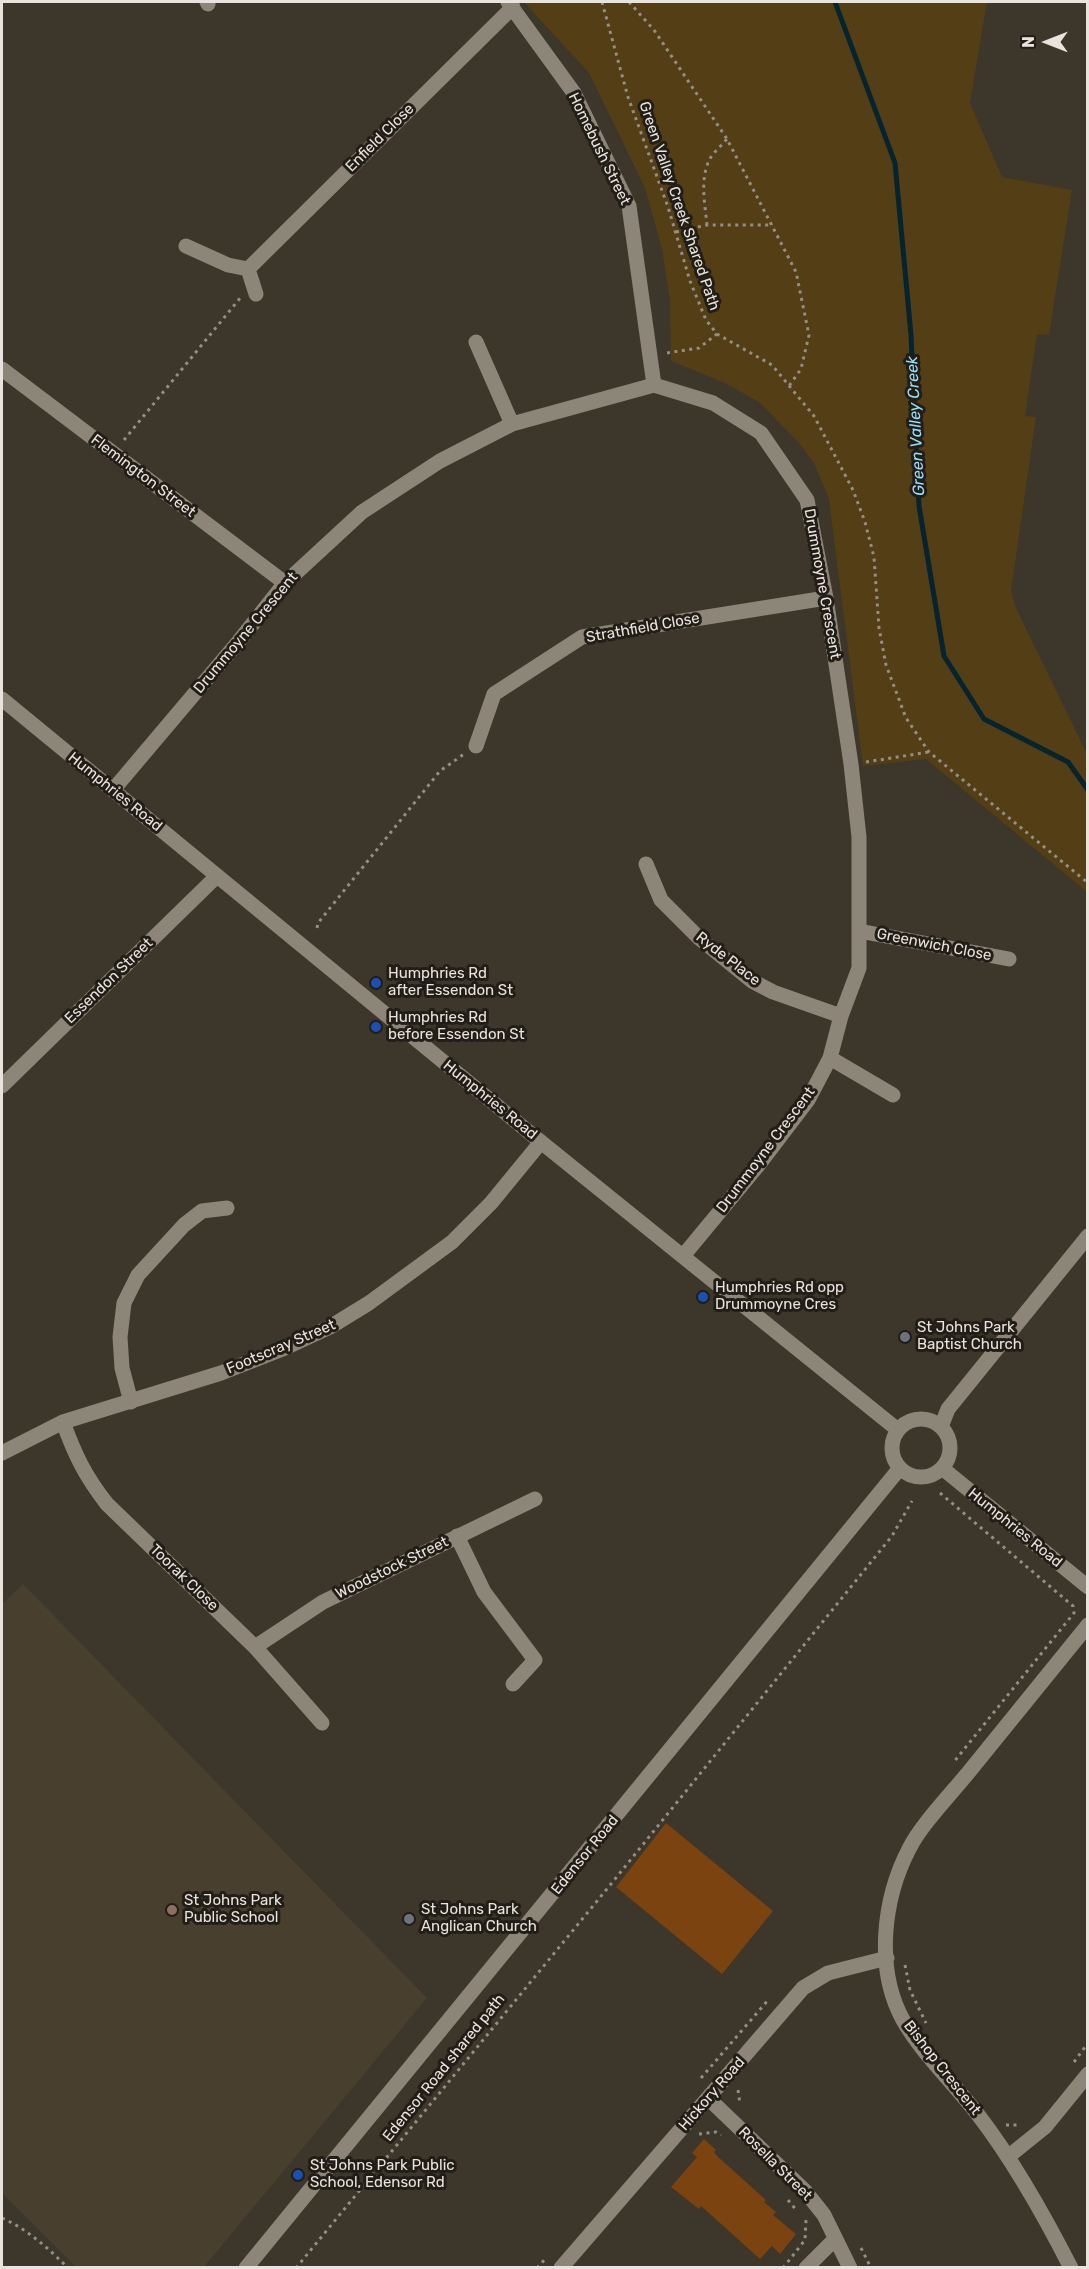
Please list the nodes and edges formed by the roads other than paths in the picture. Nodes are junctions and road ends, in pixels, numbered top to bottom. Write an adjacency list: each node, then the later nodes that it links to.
1 (510, 4): 2 (street, Enfield Close); 5 (street, Homebush Street)
2 (186, 246)
3 (476, 342): 6 (street)
4 (2, 369): 7 (street, Flemington Street)
5 (654, 386): 6 (street, Drummoyne Crescent); 8 (street, Drummoyne Crescent)
6 (512, 424): 7 (street, Drummoyne Crescent)
7 (285, 583): 11 (street, Drummoyne Crescent)
8 (826, 598): 10 (street, Strathfield Close); 14 (street, Drummoyne Crescent)
9 (2, 699): 11 (street, Humphries Road)
10 (476, 746)
11 (113, 790): 13 (street, Humphries Road)
12 (646, 864): 16 (street, Ryde Place)
13 (217, 876): 18 (street, Essendon Street); 20 (street, Humphries Road)
14 (859, 931): 15 (street, Greenwich Close); 16 (street, Drummoyne Crescent)
15 (1009, 959)
16 (841, 1016): 17 (street, Drummoyne Crescent)
17 (830, 1058): 19 (street); 23 (street, Drummoyne Crescent)
18 (2, 1086)
19 (893, 1095)
20 (541, 1142): 23 (street, Humphries Road); 24 (street, Footscray Street)
21 (227, 1208): 24 (street)
22 (1088, 1236): 26 (street)
23 (683, 1256): 27 (street, Humphries Road)
24 (131, 1402): 25 (street, Footscray Street)
25 (63, 1422): 28 (street, Footscray Street); 35 (street, Toorak Close)
26 (941, 1427): 27 (street); 30 (street)
27 (898, 1430): 29 (street)
28 (2, 1453)
29 (900, 1468): 30 (street); 43 (street, Edensor Road)
30 (942, 1468): 33 (street, Humphries Road)
31 (535, 1499): 32 (street, Woodstock Street)
32 (457, 1536): 35 (street, Woodstock Street); 36 (street)
33 (1088, 1587)
34 (1088, 1625): 38 (street, Bishop Crescent)
35 (255, 1647): 37 (street, Toorak Close)
36 (513, 1684)
37 (322, 1723)
38 (887, 1958): 40 (street, Hickory Road); 41 (street, Bishop Crescent)
39 (1088, 2074): 41 (street)
40 (708, 2098): 42 (street, Rosella Street); 44 (street, Hickory Road)
41 (1009, 2156): 47 (street, Bishop Crescent)
42 (836, 2239): 45 (street); 46 (street, Rosella Street)
43 (246, 2268)
44 (561, 2268)
45 (806, 2268)
46 (850, 2268)
47 (1071, 2268)

